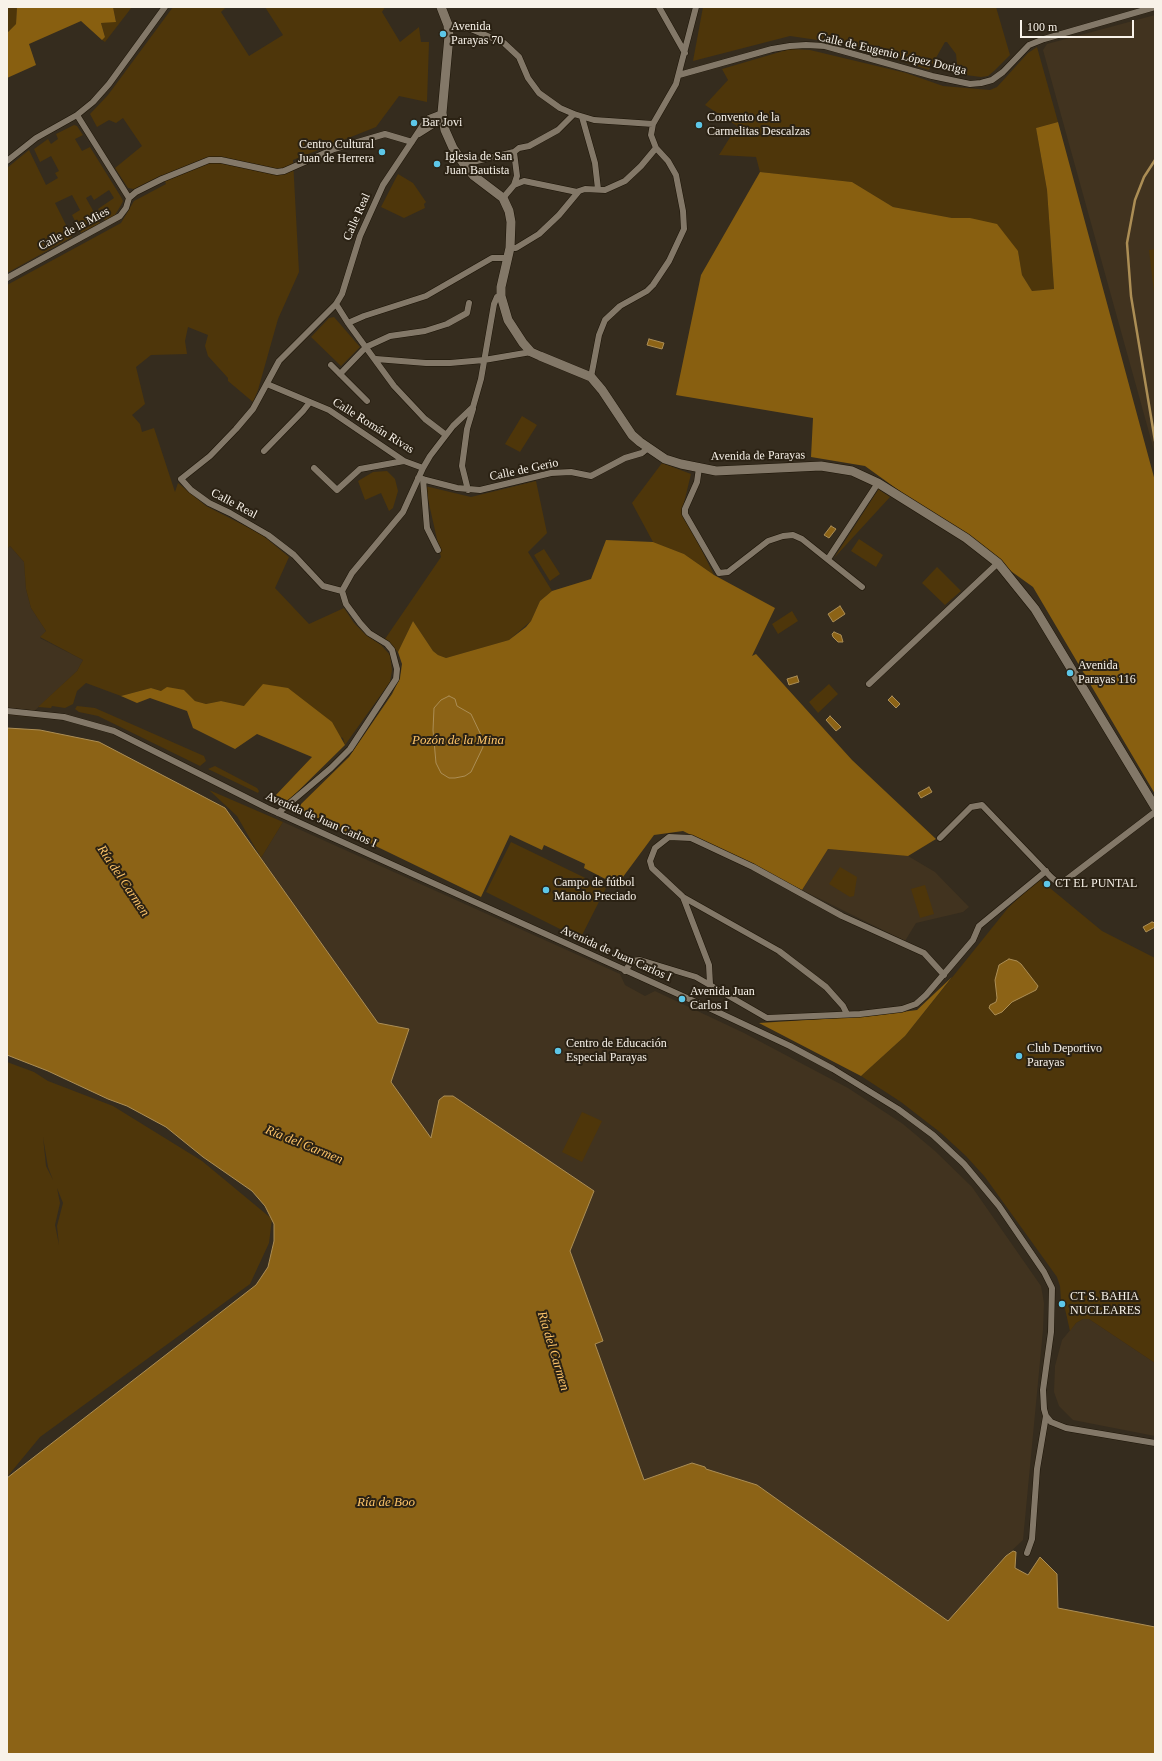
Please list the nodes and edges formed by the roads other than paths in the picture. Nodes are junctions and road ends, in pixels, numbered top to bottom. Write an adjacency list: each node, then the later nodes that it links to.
1 (165, 7): 10 (street)
2 (442, 7): 6 (street)
3 (659, 7): 7 (street)
4 (696, 7): 7 (street)
5 (1155, 7): 8 (street, Calle de Eugenio López Doriga)
6 (448, 25): 9 (street); 11 (street)
7 (685, 53): 8 (street)
8 (679, 75): 13 (street)
9 (574, 114): 12 (street); 19 (street)
10 (77, 115): 20 (street); 25 (street)
11 (442, 115): 14 (street, Calle Real); 15 (street); 16 (street, Calle Real)
12 (582, 117): 13 (street); 23 (street)
13 (653, 124): 18 (street)
14 (432, 126): 15 (street); 16 (street, Calle Real)
15 (447, 134): 21 (street)
16 (418, 135): 17 (street, Calle Real)
17 (412, 142): 25 (street); 32 (street, Calle Real)
18 (656, 148): 23 (street); 40 (street)
19 (514, 152): 21 (street); 22 (street)
20 (7, 161)
21 (464, 164): 26 (street)
22 (514, 185): 24 (street); 26 (street)
23 (598, 189): 24 (street)
24 (577, 192): 27 (street)
25 (128, 198): 29 (street, Calle de la Mies)
26 (503, 198): 27 (street, Avenida de Parayas)
27 (510, 248): 28 (street, Avenida de Parayas)
28 (507, 258): 30 (street, Avenida de Parayas); 33 (street)
29 (7, 278)
30 (501, 296): 35 (street, Avenida de Parayas); 37 (street)
31 (469, 303): 34 (street)
32 (336, 304): 33 (street); 41 (street, Calle Real)
33 (348, 323): 34 (street)
34 (366, 347): 36 (street); 39 (street)
35 (531, 352): 37 (street); 40 (street, Avenida de Parayas)
36 (376, 359): 37 (street); 45 (street)
37 (484, 360): 44 (street)
38 (331, 365): 39 (street)
39 (340, 374): 42 (street)
40 (591, 377): 46 (street, Avenida de Parayas)
41 (267, 384): 43 (street, Calle Román Rivas); 59 (street, Calle Real)
42 (367, 401)
43 (310, 402): 47 (street); 48 (street, Calle Román Rivas)
44 (473, 407): 45 (street); 54 (street)
45 (446, 435): 50 (street)
46 (649, 448): 51 (street, Avenida de Parayas); 54 (street, Calle de Gerio)
47 (264, 452)
48 (404, 461): 49 (street); 50 (street, Calle Román Rivas)
49 (314, 468)
50 (423, 468): 52 (street)
51 (699, 468): 53 (street, Avenida de Parayas); 56 (street)
52 (421, 479): 54 (street, Calle de Gerio); 55 (street); 59 (street)
53 (878, 483): 56 (street); 57 (street, Avenida de Parayas)
54 (468, 490)
55 (438, 550)
56 (828, 559): 58 (street)
57 (998, 563): 60 (street); 62 (street, Avenida de Parayas)
58 (862, 587)
59 (342, 591): 64 (street)
60 (869, 684)
61 (7, 711): 64 (street, Avenida de Juan Carlos I)
62 (1155, 807)
63 (1155, 812): 66 (street)
64 (278, 813): 68 (street, Avenida de Juan Carlos I)
65 (940, 838): 66 (street)
66 (1046, 871): 69 (street)
67 (683, 897): 69 (street); 70 (street); 71 (street)
68 (624, 971): 70 (street); 72 (street, Avenida de Juan Carlos I)
69 (944, 975): 71 (street)
70 (710, 984): 71 (street)
71 (847, 1014)
72 (1046, 1416): 73 (street); 74 (street, Avenida de Juan Carlos I)
73 (1155, 1443)
74 (1027, 1553)

